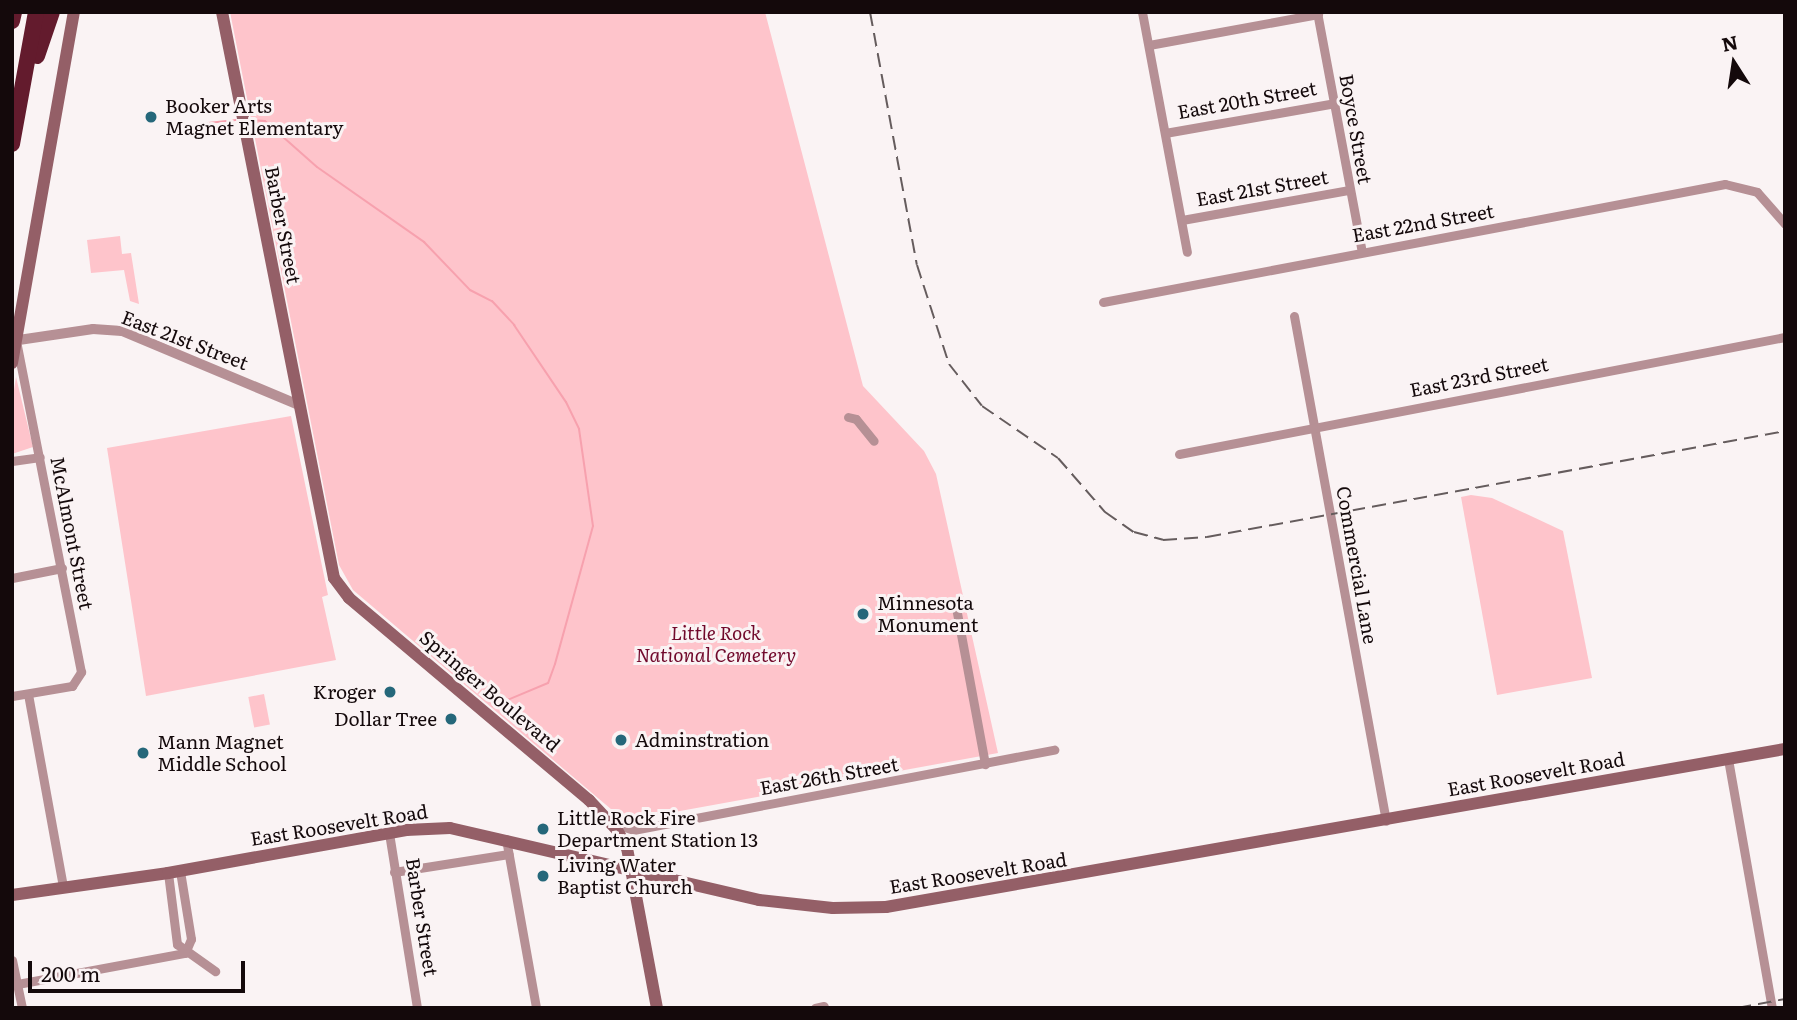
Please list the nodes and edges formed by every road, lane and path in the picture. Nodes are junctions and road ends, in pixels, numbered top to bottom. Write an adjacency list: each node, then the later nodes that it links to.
1 (14, 12): 8 (highway)
2 (36, 12): 11 (highway)
3 (52, 12): 11 (highway)
4 (74, 12): 22 (main road)
5 (222, 12): 24 (main road, Barber Street)
6 (1142, 12): 9 (street)
7 (1317, 13): 9 (street); 10 (street, Boyce Street)
8 (12, 21)
9 (1149, 45): 12 (street)
10 (1335, 103): 12 (street, East 20th Street); 14 (street, Boyce Street)
11 (15, 122): 13 (highway)
12 (1166, 133): 15 (street)
13 (12, 144)
14 (1349, 190): 15 (street, East 21st Street); 18 (street, Boyce Street)
15 (1182, 220): 17 (street)
16 (1785, 224): 18 (street, East 22nd Street)
17 (1187, 252)
18 (1362, 252): 19 (street, East 22nd Street)
19 (1103, 302)
20 (1294, 316): 26 (street, Commercial Lane)
21 (1785, 337): 26 (street, East 23rd Street)
22 (14, 340): 23 (main road); 24 (street, East 21st Street); 29 (street, McAlmont Street)
23 (12, 363)
24 (299, 405): 41 (main road, Springer Boulevard)
25 (848, 417): 27 (street)
26 (1313, 427): 28 (street, East 23rd Street); 40 (street, Commercial Lane)
27 (874, 441)
28 (1179, 454)
29 (40, 457): 30 (street); 31 (street, McAlmont Street)
30 (12, 461)
31 (62, 568): 32 (street); 34 (street, McAlmont Street)
32 (12, 578)
33 (955, 602): 39 (street)
34 (25, 694): 35 (street); 48 (street)
35 (12, 696)
36 (1785, 749): 38 (main road, East Roosevelt Road)
37 (1054, 750): 39 (street, East 26th Street)
38 (1727, 759): 40 (main road, East Roosevelt Road); 58 (street)
39 (985, 764): 41 (street, East 26th Street)
40 (1386, 821): 45 (main road, East Roosevelt Road)
41 (611, 822): 45 (main road, Springer Boulevard)
42 (389, 833): 43 (main road, East Roosevelt Road); 46 (main road, East Roosevelt Road); 47 (street, Barber Street)
43 (506, 839): 44 (street); 45 (main road, East Roosevelt Road)
44 (509, 854): 47 (street); 56 (street)
45 (631, 869): 57 (main road, Springer Boulevard)
46 (174, 872): 48 (main road, East Roosevelt Road); 50 (street)
47 (394, 872): 55 (street, Barber Street)
48 (63, 887): 49 (main road, East Roosevelt Road)
49 (12, 895)
50 (185, 953): 52 (street); 53 (street)
51 (12, 960): 53 (street)
52 (215, 971)
53 (15, 984): 54 (street)
54 (22, 1008)
55 (417, 1008)
56 (536, 1008)
57 (657, 1008)
58 (1772, 1008)

